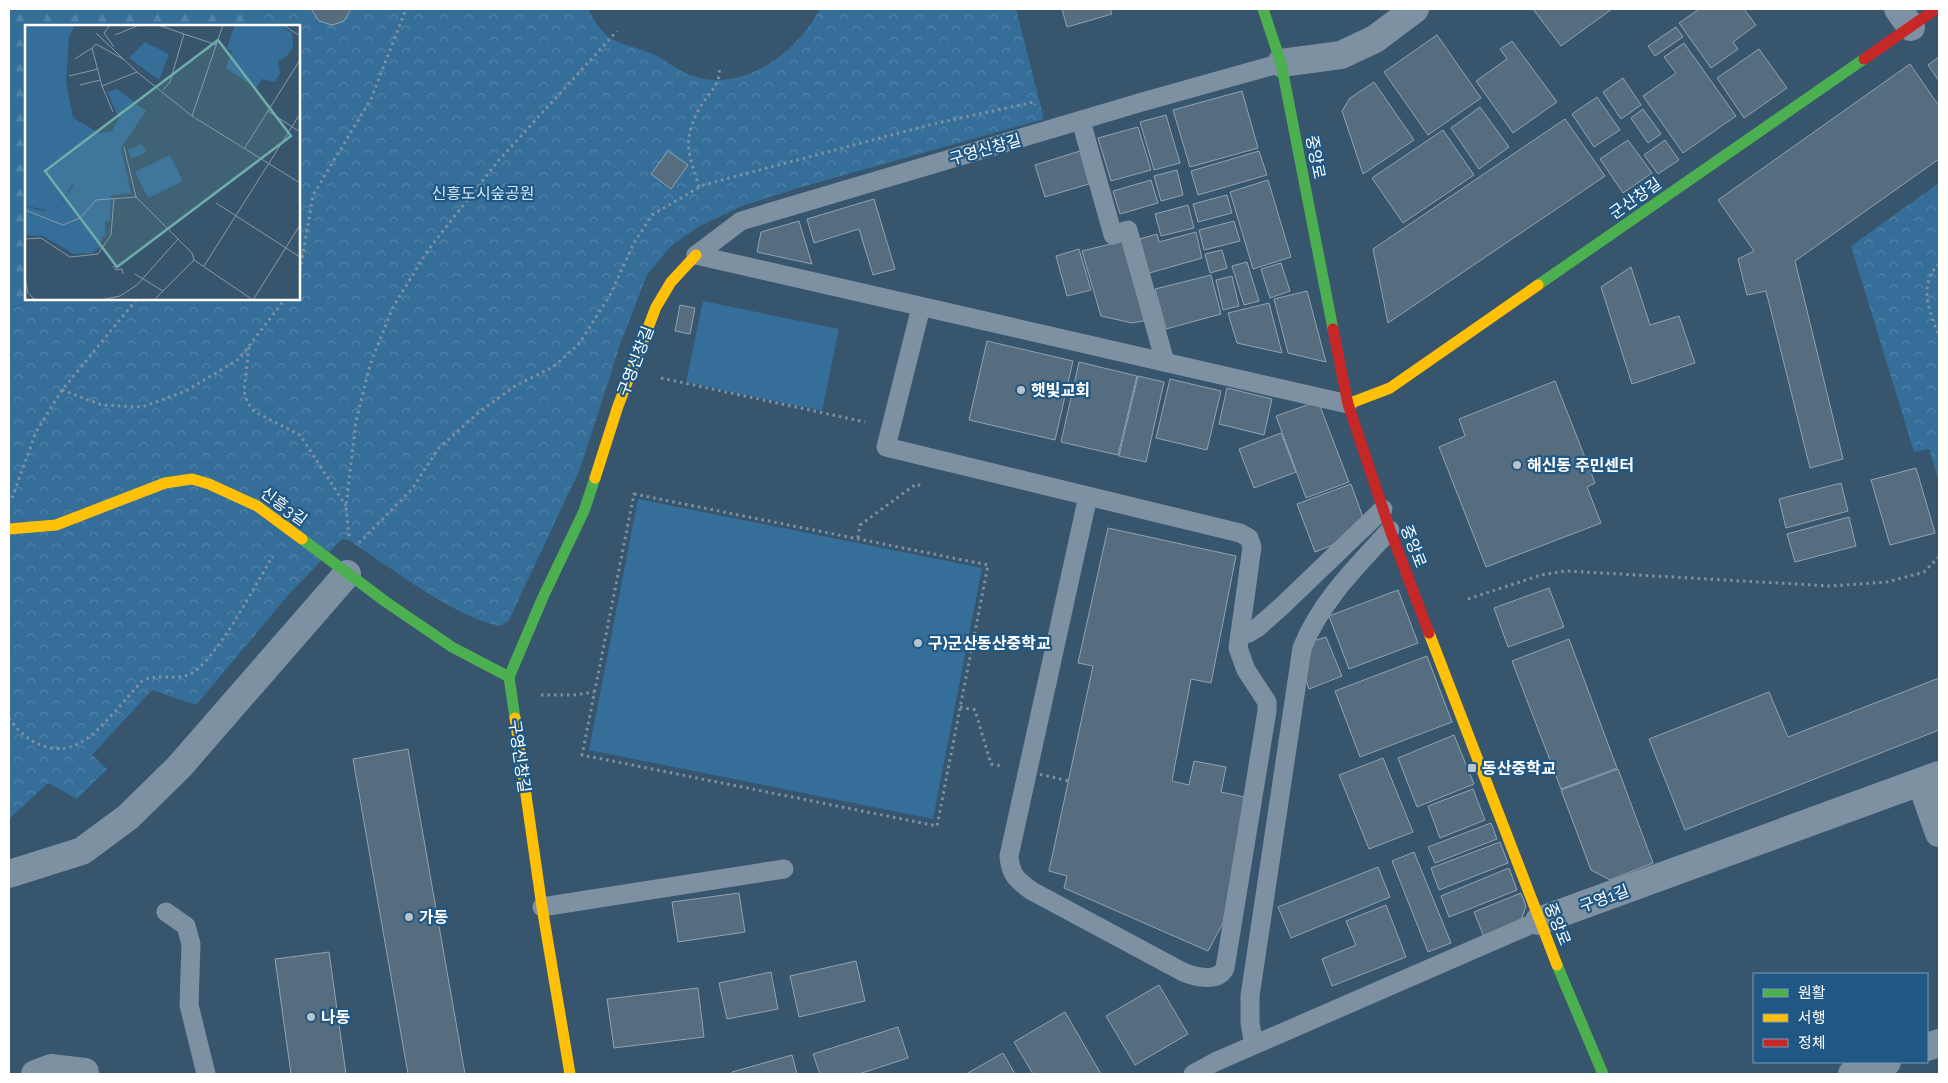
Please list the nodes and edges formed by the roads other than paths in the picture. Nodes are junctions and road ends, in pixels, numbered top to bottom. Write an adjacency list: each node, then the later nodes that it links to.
1 (1262, 9): 5 (street, 중앙로)
2 (1414, 9): 5 (street)
3 (1936, 9): 4 (street, 군산창길)
4 (1904, 18): 10 (street, 군산창길)
5 (1281, 63): 6 (lane, 구영신창길); 10 (street, 중앙로)
6 (1081, 121): 7 (lane, 구영신창길); 9 (lane)
7 (696, 255): 8 (lane); 17 (street, 구영신창길)
8 (921, 307): 9 (lane); 11 (lane)
9 (1165, 362): 10 (lane)
10 (1348, 404): 12 (street, 중앙로)
11 (1088, 496): 16 (lane); 16 (lane)
12 (1382, 509): 14 (street, 중앙로); 16 (lane)
13 (9, 529): 15 (street, 신흥3길)
14 (1390, 530): 24 (street, 중앙로); 25 (lane)
15 (347, 574): 17 (street, 신흥3길); 21 (street)
16 (1240, 634)
17 (509, 677): 22 (street, 구영신창길)
18 (1930, 779): 19 (street); 24 (street, 구영1길)
19 (1939, 833)
20 (784, 869): 22 (lane)
21 (9, 874)
22 (542, 907): 30 (street, 구영신창길)
23 (166, 912): 29 (lane)
24 (1539, 921): 25 (lane, 구영1길); 32 (street, 중앙로)
25 (1254, 1045): 31 (lane, 구영1길)
26 (1884, 1063): 33 (street)
27 (84, 1072): 28 (street)
28 (35, 1074)
29 (206, 1074)
30 (570, 1074)
31 (1193, 1074)
32 (1603, 1074)
33 (1852, 1074)

